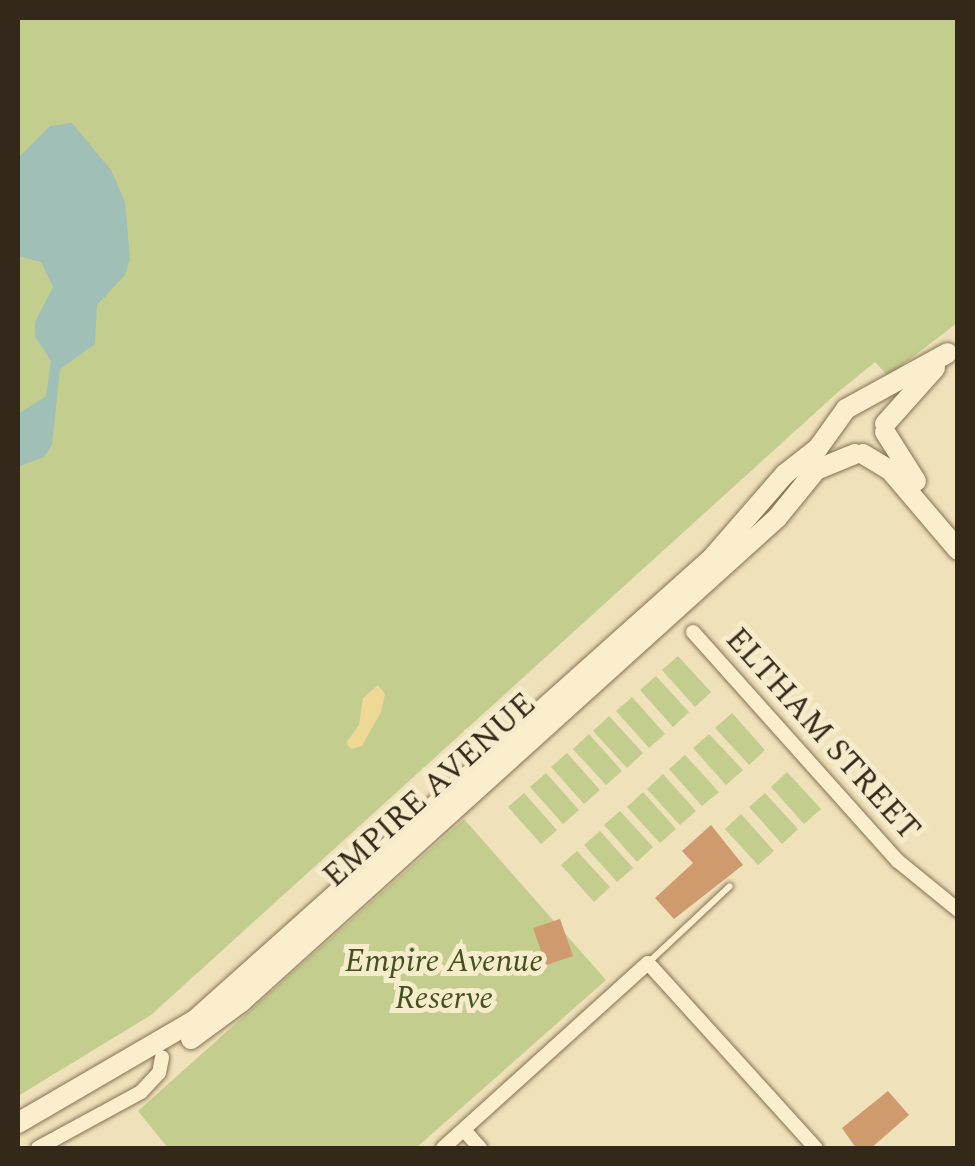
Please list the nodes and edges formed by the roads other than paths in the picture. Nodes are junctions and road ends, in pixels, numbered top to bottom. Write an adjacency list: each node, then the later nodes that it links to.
1 (953, 349): 2 (main road, EMPIRE AVENUE); 4 (main road, EMPIRE AVENUE)
2 (860, 404): 3 (main road, EMPIRE AVENUE); 4 (main road)
3 (836, 428): 5 (main road); 13 (main road, EMPIRE AVENUE)
4 (885, 428): 5 (main road, EMPIRE AVENUE); 6 (main road)
5 (859, 454): 7 (main road); 12 (main road, EMPIRE AVENUE)
6 (958, 531)
7 (958, 550)
8 (693, 632): 10 (street, ELTHAM STREET)
9 (730, 886): 11 (lane)
10 (958, 910)
11 (648, 963): 14 (street); 19 (street)
12 (162, 1057): 15 (main road, EMPIRE AVENUE); 16 (street)
13 (18, 1123)
14 (464, 1130): 17 (street); 18 (street)
15 (18, 1138)
16 (38, 1148)
17 (443, 1148)
18 (480, 1148)
19 (816, 1148)

